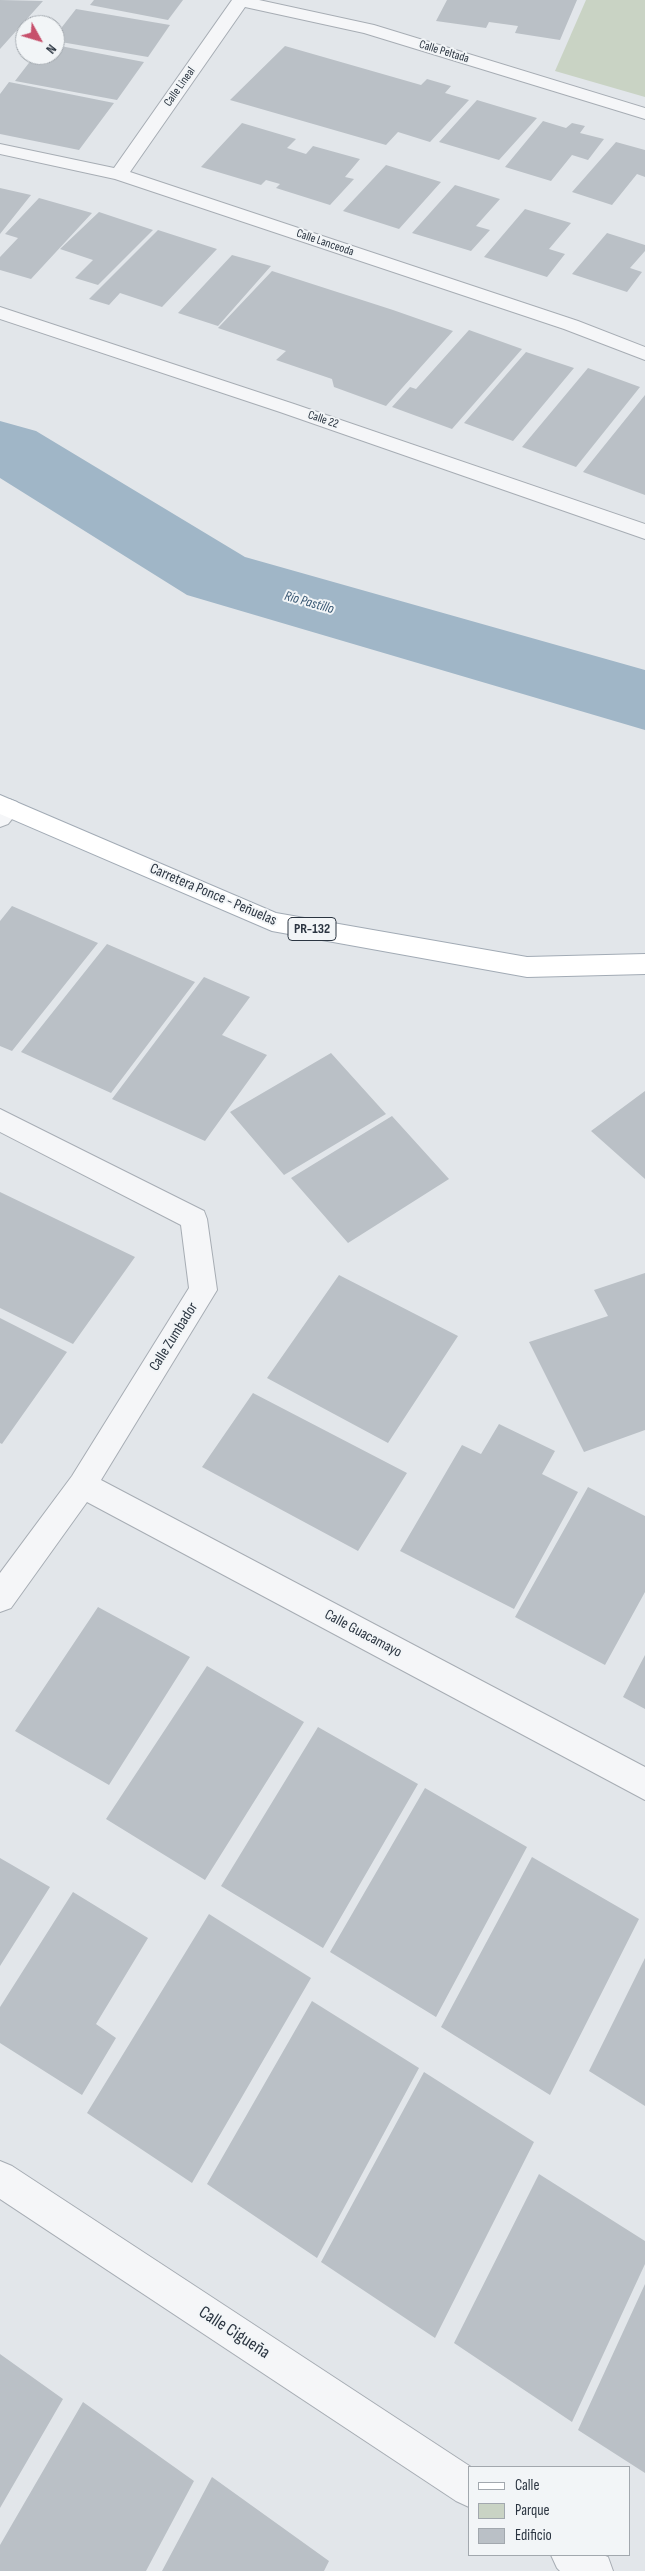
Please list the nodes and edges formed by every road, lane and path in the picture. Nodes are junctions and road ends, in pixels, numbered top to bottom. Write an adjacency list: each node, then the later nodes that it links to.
1 (240, 1): 2 (street, Calle Peltada); 4 (street, Calle Lineal)
2 (645, 114)
3 (0, 149): 4 (street, Calle Lanceoda)
4 (119, 174): 6 (street, Calle Lanceoda)
5 (0, 313): 7 (street, Calle 22)
6 (645, 354)
7 (645, 532)
8 (3, 810): 9 (main road, Carretera Ponce - Peñuelas / PR-132)
9 (645, 964)
10 (0, 1120): 11 (street, Calle Zumbador)
11 (82, 1485): 12 (street, Calle Zumbador); 13 (street, Calle Guacamayo)
12 (0, 1598)
13 (645, 1784)
14 (0, 2178): 15 (street, Calle Cigueña)
15 (468, 2487)
16 (572, 2556): 17 (street)
17 (594, 2571)

